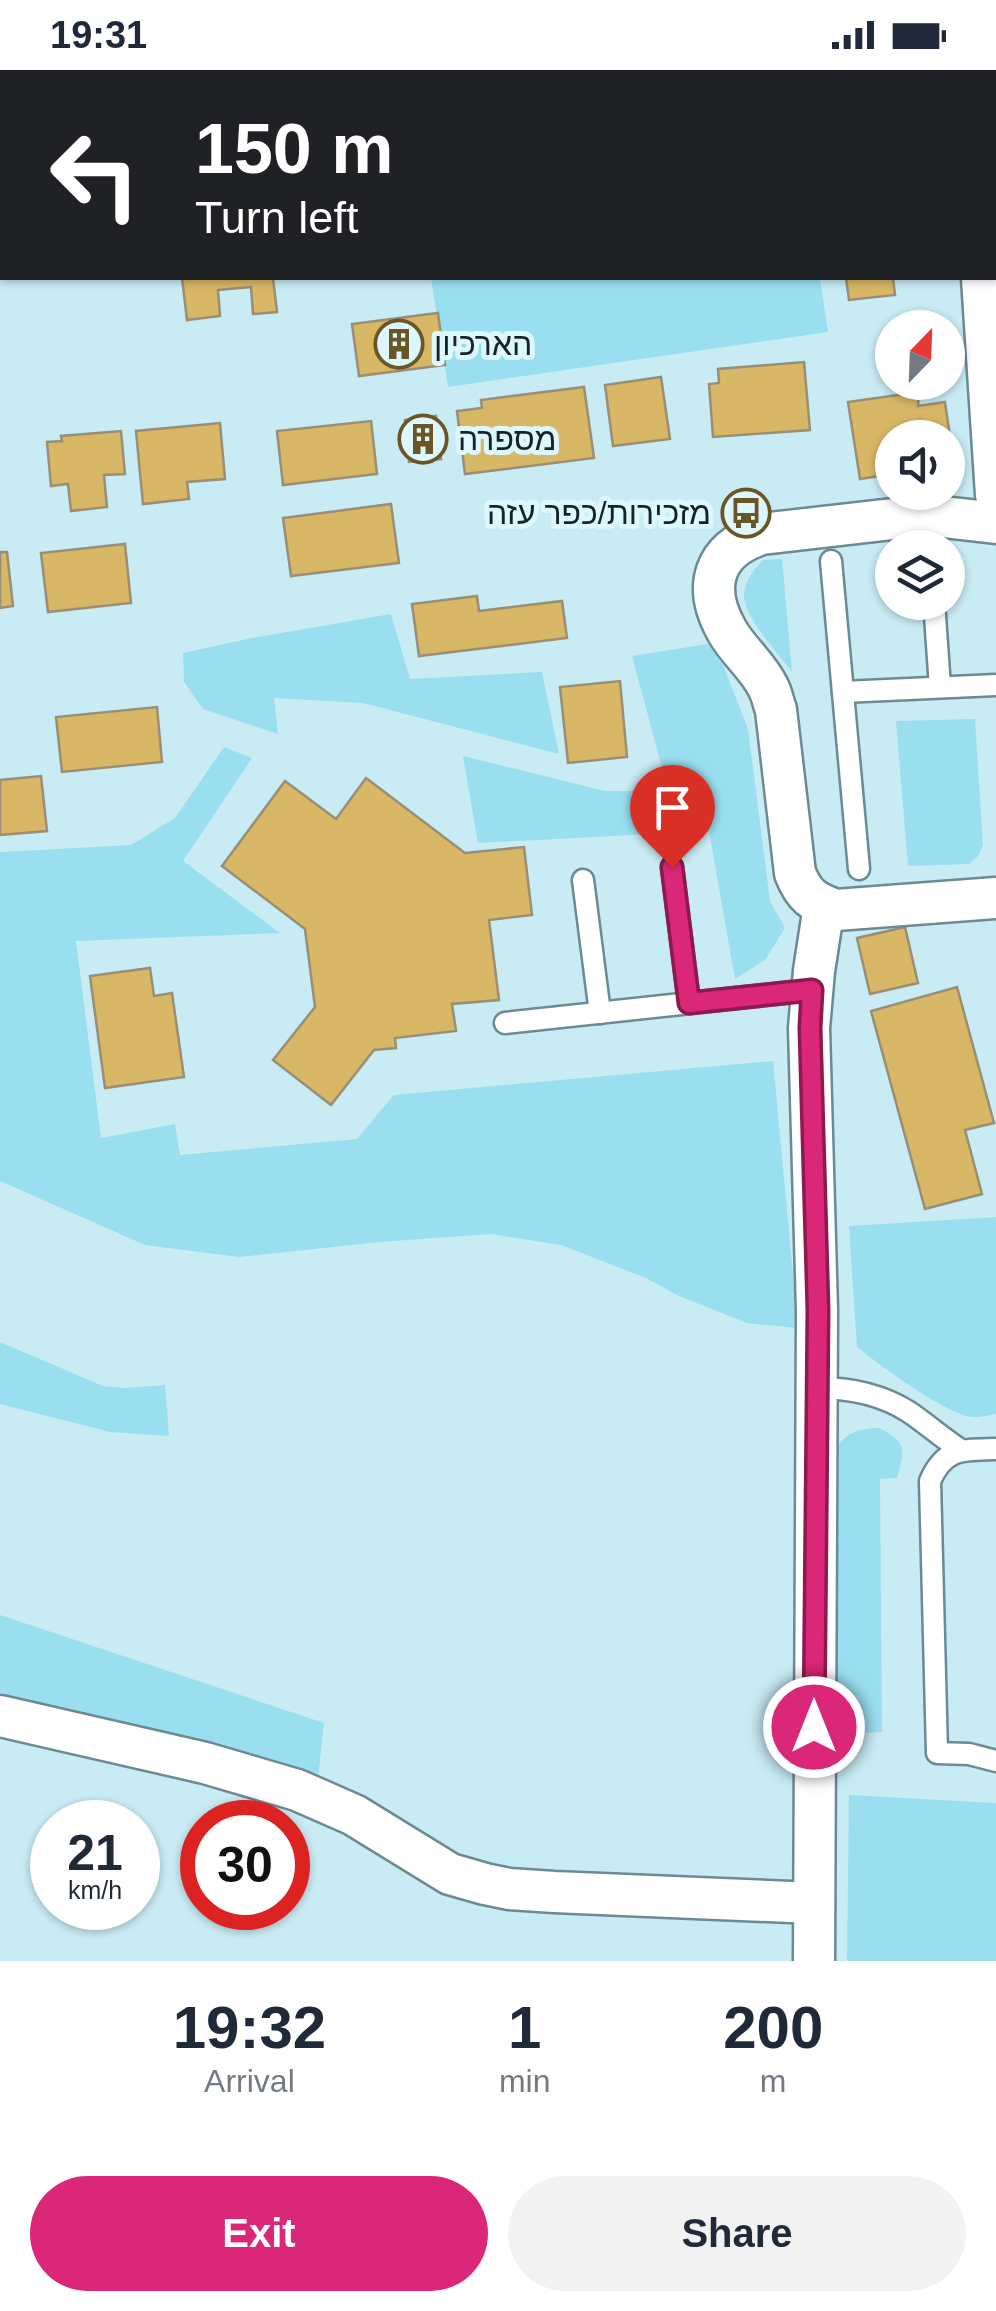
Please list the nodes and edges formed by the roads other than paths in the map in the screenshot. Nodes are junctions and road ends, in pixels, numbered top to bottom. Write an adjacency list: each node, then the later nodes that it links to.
1 (982, 280): 2 (street)
2 (996, 495)
3 (996, 523): 13 (street)
4 (831, 562): 8 (lane)
5 (935, 620): 7 (lane)
6 (996, 685): 7 (lane)
7 (940, 687): 8 (lane)
8 (842, 692): 10 (lane)
9 (672, 867): 15 (lane)
10 (859, 869)
11 (583, 880): 16 (lane)
12 (996, 898): 13 (street)
13 (824, 906): 14 (street)
14 (812, 990): 15 (lane); 18 (street)
15 (689, 1003): 16 (lane)
16 (600, 1013): 17 (lane)
17 (505, 1023)
18 (817, 1388): 19 (lane); 25 (street)
19 (961, 1450): 20 (lane); 23 (lane)
20 (996, 1450)
21 (0, 1716): 25 (street)
22 (996, 1746): 23 (lane)
23 (969, 1754): 24 (lane)
24 (996, 1761)
25 (814, 1903): 26 (street)
26 (814, 1961)

